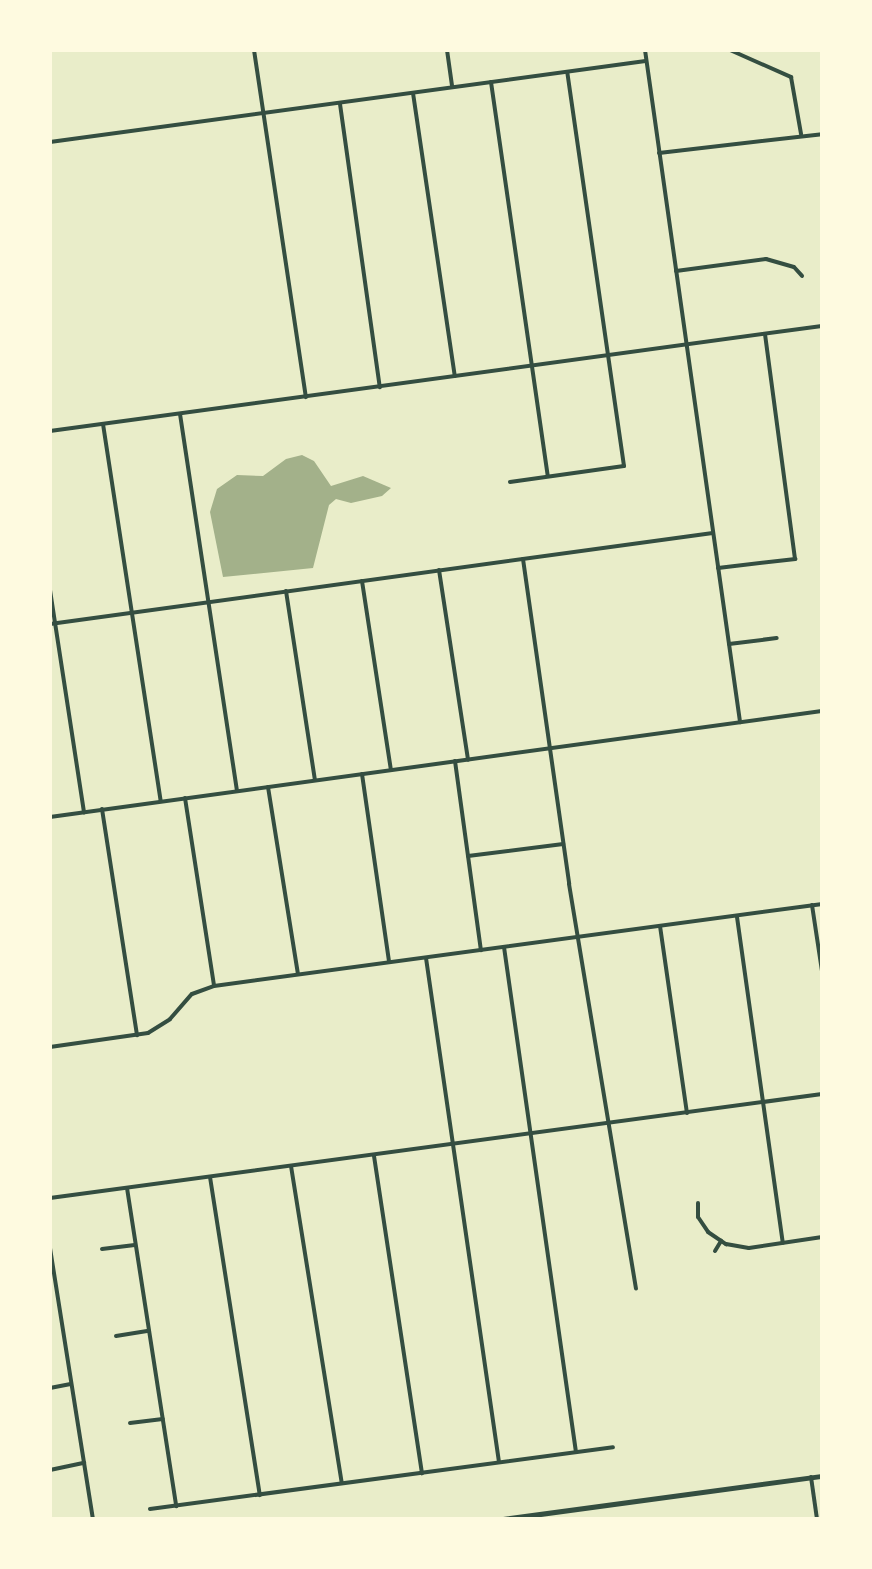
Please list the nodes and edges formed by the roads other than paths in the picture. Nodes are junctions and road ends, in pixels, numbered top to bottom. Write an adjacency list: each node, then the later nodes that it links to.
1 (254, 50): 11 (street)
2 (447, 50): 8 (street)
3 (645, 50): 5 (street)
4 (730, 50): 12 (street)
5 (646, 61): 6 (street); 15 (street)
6 (567, 72): 7 (street); 21 (street)
7 (491, 82): 8 (street); 22 (street)
8 (452, 88): 9 (street)
9 (413, 93): 10 (street); 23 (street)
10 (340, 103): 11 (street); 24 (street)
11 (264, 113): 14 (street); 25 (street)
12 (801, 134): 13 (street); 15 (street)
13 (822, 134)
14 (50, 142)
15 (659, 153): 16 (street)
16 (676, 271): 17 (street); 20 (street)
17 (802, 276)
18 (822, 326): 19 (street)
19 (765, 334): 20 (street); 33 (street)
20 (686, 345): 21 (street); 31 (street)
21 (608, 355): 22 (street); 29 (street)
22 (532, 366): 23 (street); 29 (street)
23 (455, 376): 24 (street)
24 (380, 387): 25 (street)
25 (306, 397): 26 (street)
26 (180, 414): 27 (street); 38 (street)
27 (103, 424): 28 (street); 39 (street)
28 (50, 431)
29 (548, 477): 30 (street)
30 (510, 482)
31 (713, 533): 32 (street); 33 (street)
32 (523, 559): 34 (street); 45 (street)
33 (718, 568): 42 (street)
34 (439, 570): 35 (street); 46 (street)
35 (362, 581): 37 (street); 48 (street)
36 (50, 590): 40 (street)
37 (286, 591): 38 (street); 50 (street)
38 (209, 602): 39 (street); 52 (street)
39 (132, 612): 40 (street); 54 (street)
40 (53, 623): 56 (street)
41 (777, 638): 42 (street)
42 (729, 644): 44 (street)
43 (822, 711): 44 (street)
44 (740, 722): 45 (street)
45 (550, 748): 46 (street); 58 (street)
46 (468, 760): 47 (street)
47 (455, 761): 48 (street); 59 (street)
48 (391, 770): 49 (street)
49 (362, 774): 50 (street); 68 (street)
50 (315, 780): 51 (street)
51 (268, 787): 52 (street); 70 (street)
52 (237, 791): 53 (street)
53 (185, 798): 54 (street); 71 (street)
54 (161, 801): 55 (street)
55 (102, 809): 56 (street); 72 (street)
56 (84, 812): 57 (street)
57 (50, 817)
58 (563, 844): 59 (street); 64 (street)
59 (468, 856): 66 (street)
60 (822, 904): 61 (street)
61 (812, 905): 62 (street); 69 (street)
62 (736, 916): 63 (street); 75 (street)
63 (660, 926): 64 (street); 76 (street)
64 (581, 937): 65 (street); 77 (street)
65 (504, 947): 66 (street); 78 (street)
66 (481, 950): 67 (street)
67 (426, 958): 68 (street); 79 (street)
68 (389, 963): 70 (street)
69 (822, 971)
70 (298, 975): 71 (street)
71 (214, 986): 72 (street)
72 (137, 1035): 73 (street)
73 (50, 1047)
74 (822, 1094): 75 (street)
75 (763, 1103): 76 (street); 88 (street)
76 (687, 1113): 77 (street)
77 (608, 1124): 78 (street); 93 (street)
78 (530, 1134): 79 (street); 101 (street)
79 (453, 1145): 80 (street); 102 (street)
80 (374, 1156): 81 (street); 105 (street)
81 (291, 1166): 82 (street); 108 (street)
82 (210, 1177): 83 (street); 109 (street)
83 (127, 1188): 84 (street); 89 (street)
84 (50, 1198)
85 (698, 1203): 87 (street)
86 (822, 1237): 88 (street)
87 (721, 1241): 88 (street); 92 (street)
88 (783, 1243)
89 (135, 1245): 91 (street); 94 (street)
90 (50, 1248): 96 (street)
91 (102, 1249)
92 (715, 1251)
93 (636, 1288)
94 (149, 1331): 95 (street); 98 (street)
95 (116, 1336)
96 (72, 1384): 97 (street); 103 (street)
97 (50, 1388)
98 (163, 1419): 99 (street); 110 (street)
99 (130, 1423)
100 (613, 1447): 101 (street)
101 (576, 1452): 102 (street)
102 (499, 1462): 105 (street)
103 (84, 1463): 104 (street); 112 (street)
104 (50, 1470)
105 (422, 1473): 108 (street)
106 (822, 1476): 107 (main road)
107 (811, 1477): 113 (main road); 114 (street)
108 (342, 1483): 109 (street)
109 (260, 1495): 110 (street)
110 (176, 1506): 111 (street)
111 (150, 1509)
112 (93, 1519)
113 (503, 1519)
114 (817, 1519)

